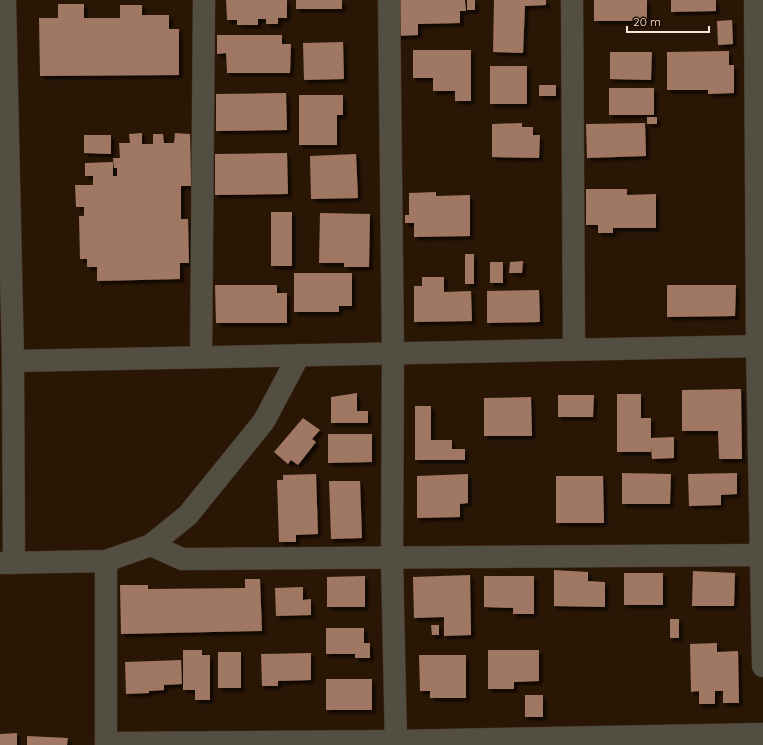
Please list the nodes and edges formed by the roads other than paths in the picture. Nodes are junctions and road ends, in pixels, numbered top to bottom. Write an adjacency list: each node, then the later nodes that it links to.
1 (6, 0): 11 (street)
2 (204, 0): 10 (street)
3 (389, 0): 8 (street)
4 (572, 0): 7 (street)
5 (755, 0): 6 (street)
6 (760, 346): 7 (street); 13 (street)
7 (574, 350): 8 (street)
8 (393, 353): 9 (street); 14 (street)
9 (300, 355): 10 (street); 12 (street)
10 (201, 357): 11 (street)
11 (13, 361): 16 (street)
12 (151, 545): 14 (street); 15 (street)
13 (762, 554): 14 (street); 17 (street)
14 (392, 558): 19 (street)
15 (106, 561): 16 (street); 20 (street)
16 (7, 563)
17 (763, 666)
18 (763, 734): 19 (street)
19 (396, 743): 20 (street)
20 (106, 744)

